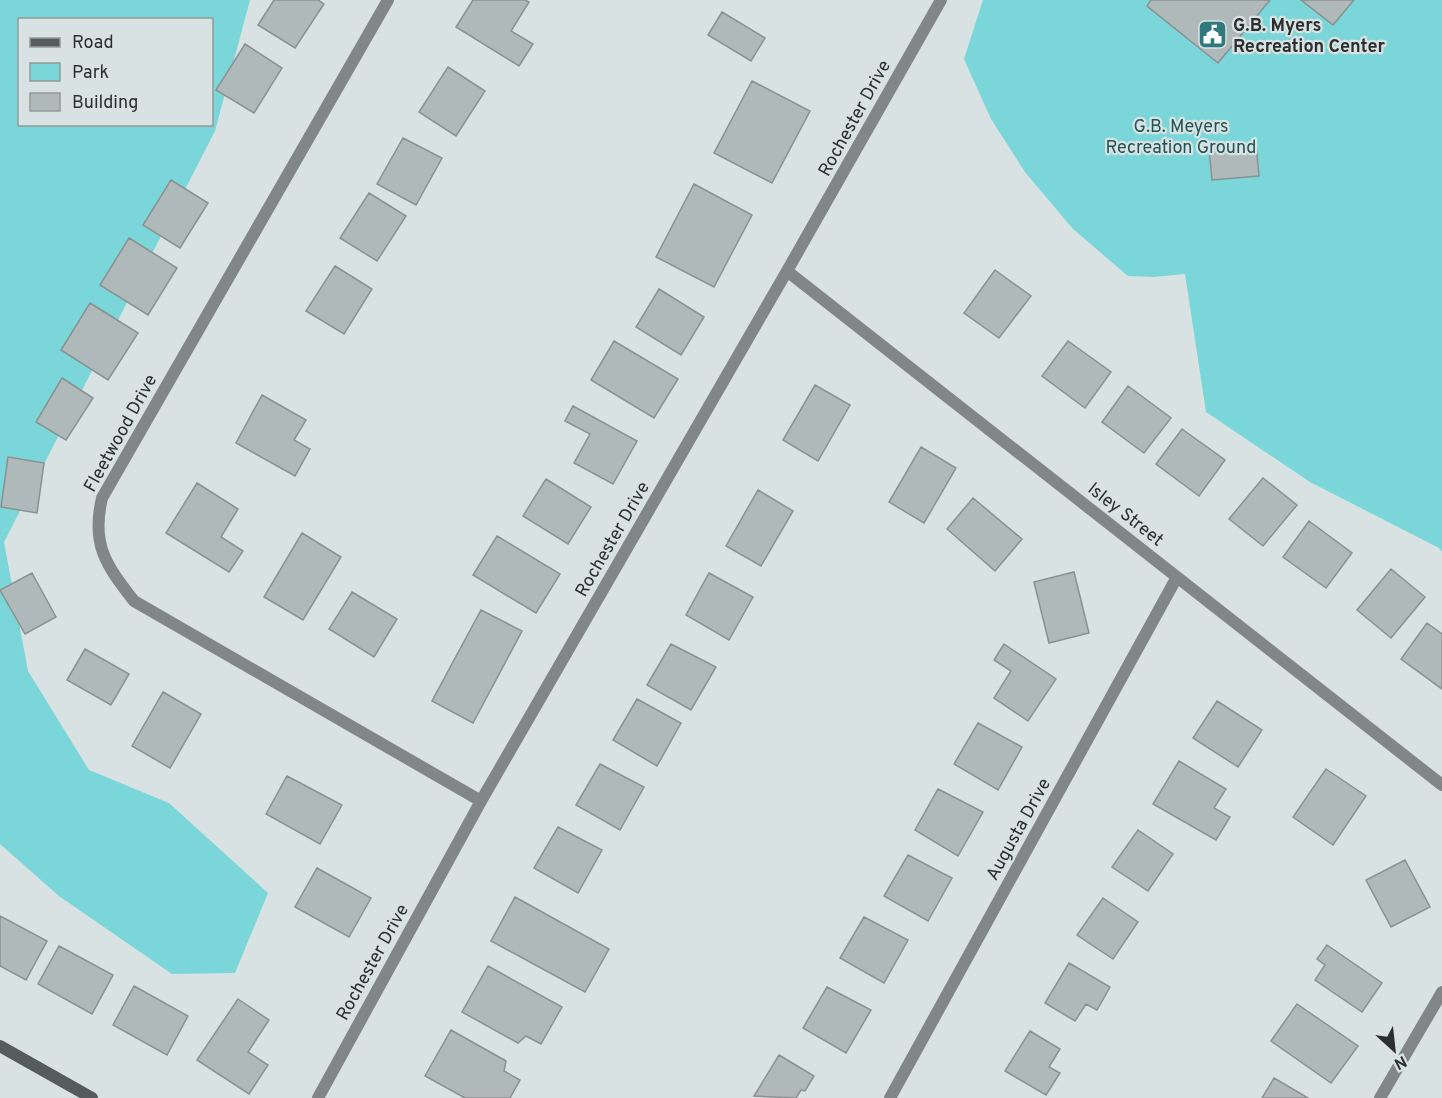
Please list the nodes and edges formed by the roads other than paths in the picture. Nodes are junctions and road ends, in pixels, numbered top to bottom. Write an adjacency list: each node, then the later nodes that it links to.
1 (388, 0): 6 (street, Fleetwood Drive)
2 (941, 0): 3 (street, Rochester Drive)
3 (788, 271): 4 (street, Isley Street); 6 (street, Rochester Drive)
4 (1177, 577): 5 (street, Isley Street); 11 (street, Augusta Drive)
5 (1442, 785)
6 (481, 801): 10 (street, Rochester Drive)
7 (1442, 992): 12 (street)
8 (0, 1046): 9 (street)
9 (92, 1098)
10 (318, 1098)
11 (890, 1098)
12 (1380, 1098)

